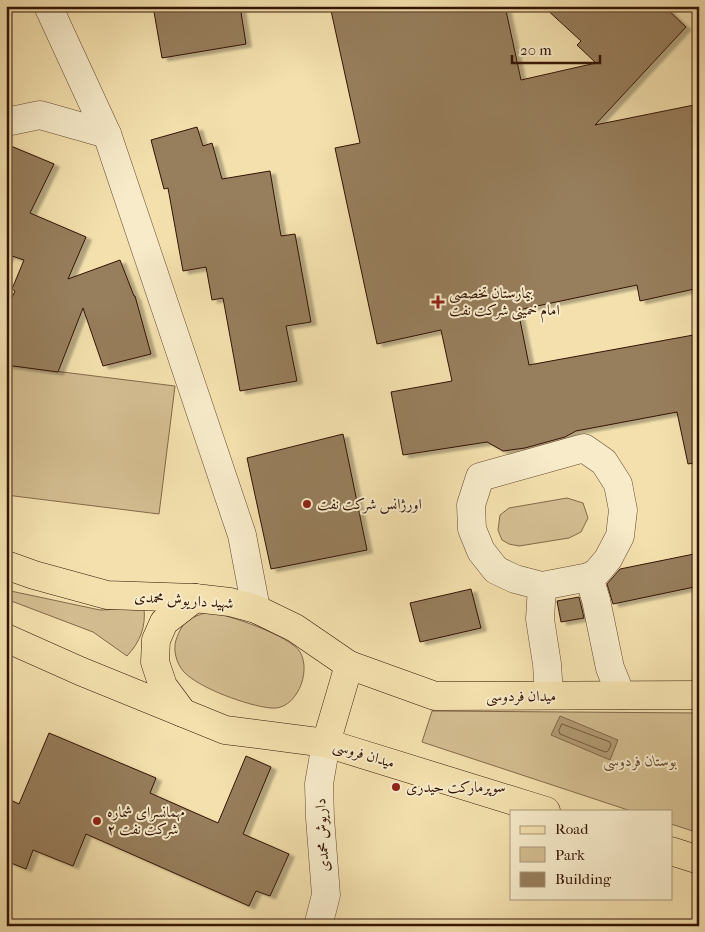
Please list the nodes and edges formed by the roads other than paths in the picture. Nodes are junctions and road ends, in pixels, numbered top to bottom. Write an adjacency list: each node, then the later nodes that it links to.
1 (48, 6): 3 (street)
2 (6, 122): 3 (street)
3 (107, 134): 8 (street)
4 (6, 565): 7 (main road, شهید داریوش محمدی)
5 (589, 577): 6 (street); 6 (street); 12 (street)
6 (542, 586): 11 (street)
7 (195, 598): 8 (main road, شهید داریوش محمدی); 14 (main road)
8 (256, 609): 10 (main road, شهید داریوش محمدی)
9 (6, 638): 14 (main road)
10 (349, 665): 11 (main road, میدان فردوسی); 15 (main road)
11 (549, 695): 12 (main road, میدان فردوسی)
12 (621, 695): 13 (main road, میدان فردوسی)
13 (699, 695)
14 (183, 713): 15 (main road)
15 (326, 743): 16 (main road, میدان فروسی); 19 (street, داریوش محمدی)
16 (543, 810)
17 (672, 851): 18 (main road)
18 (699, 860)
19 (318, 926)

